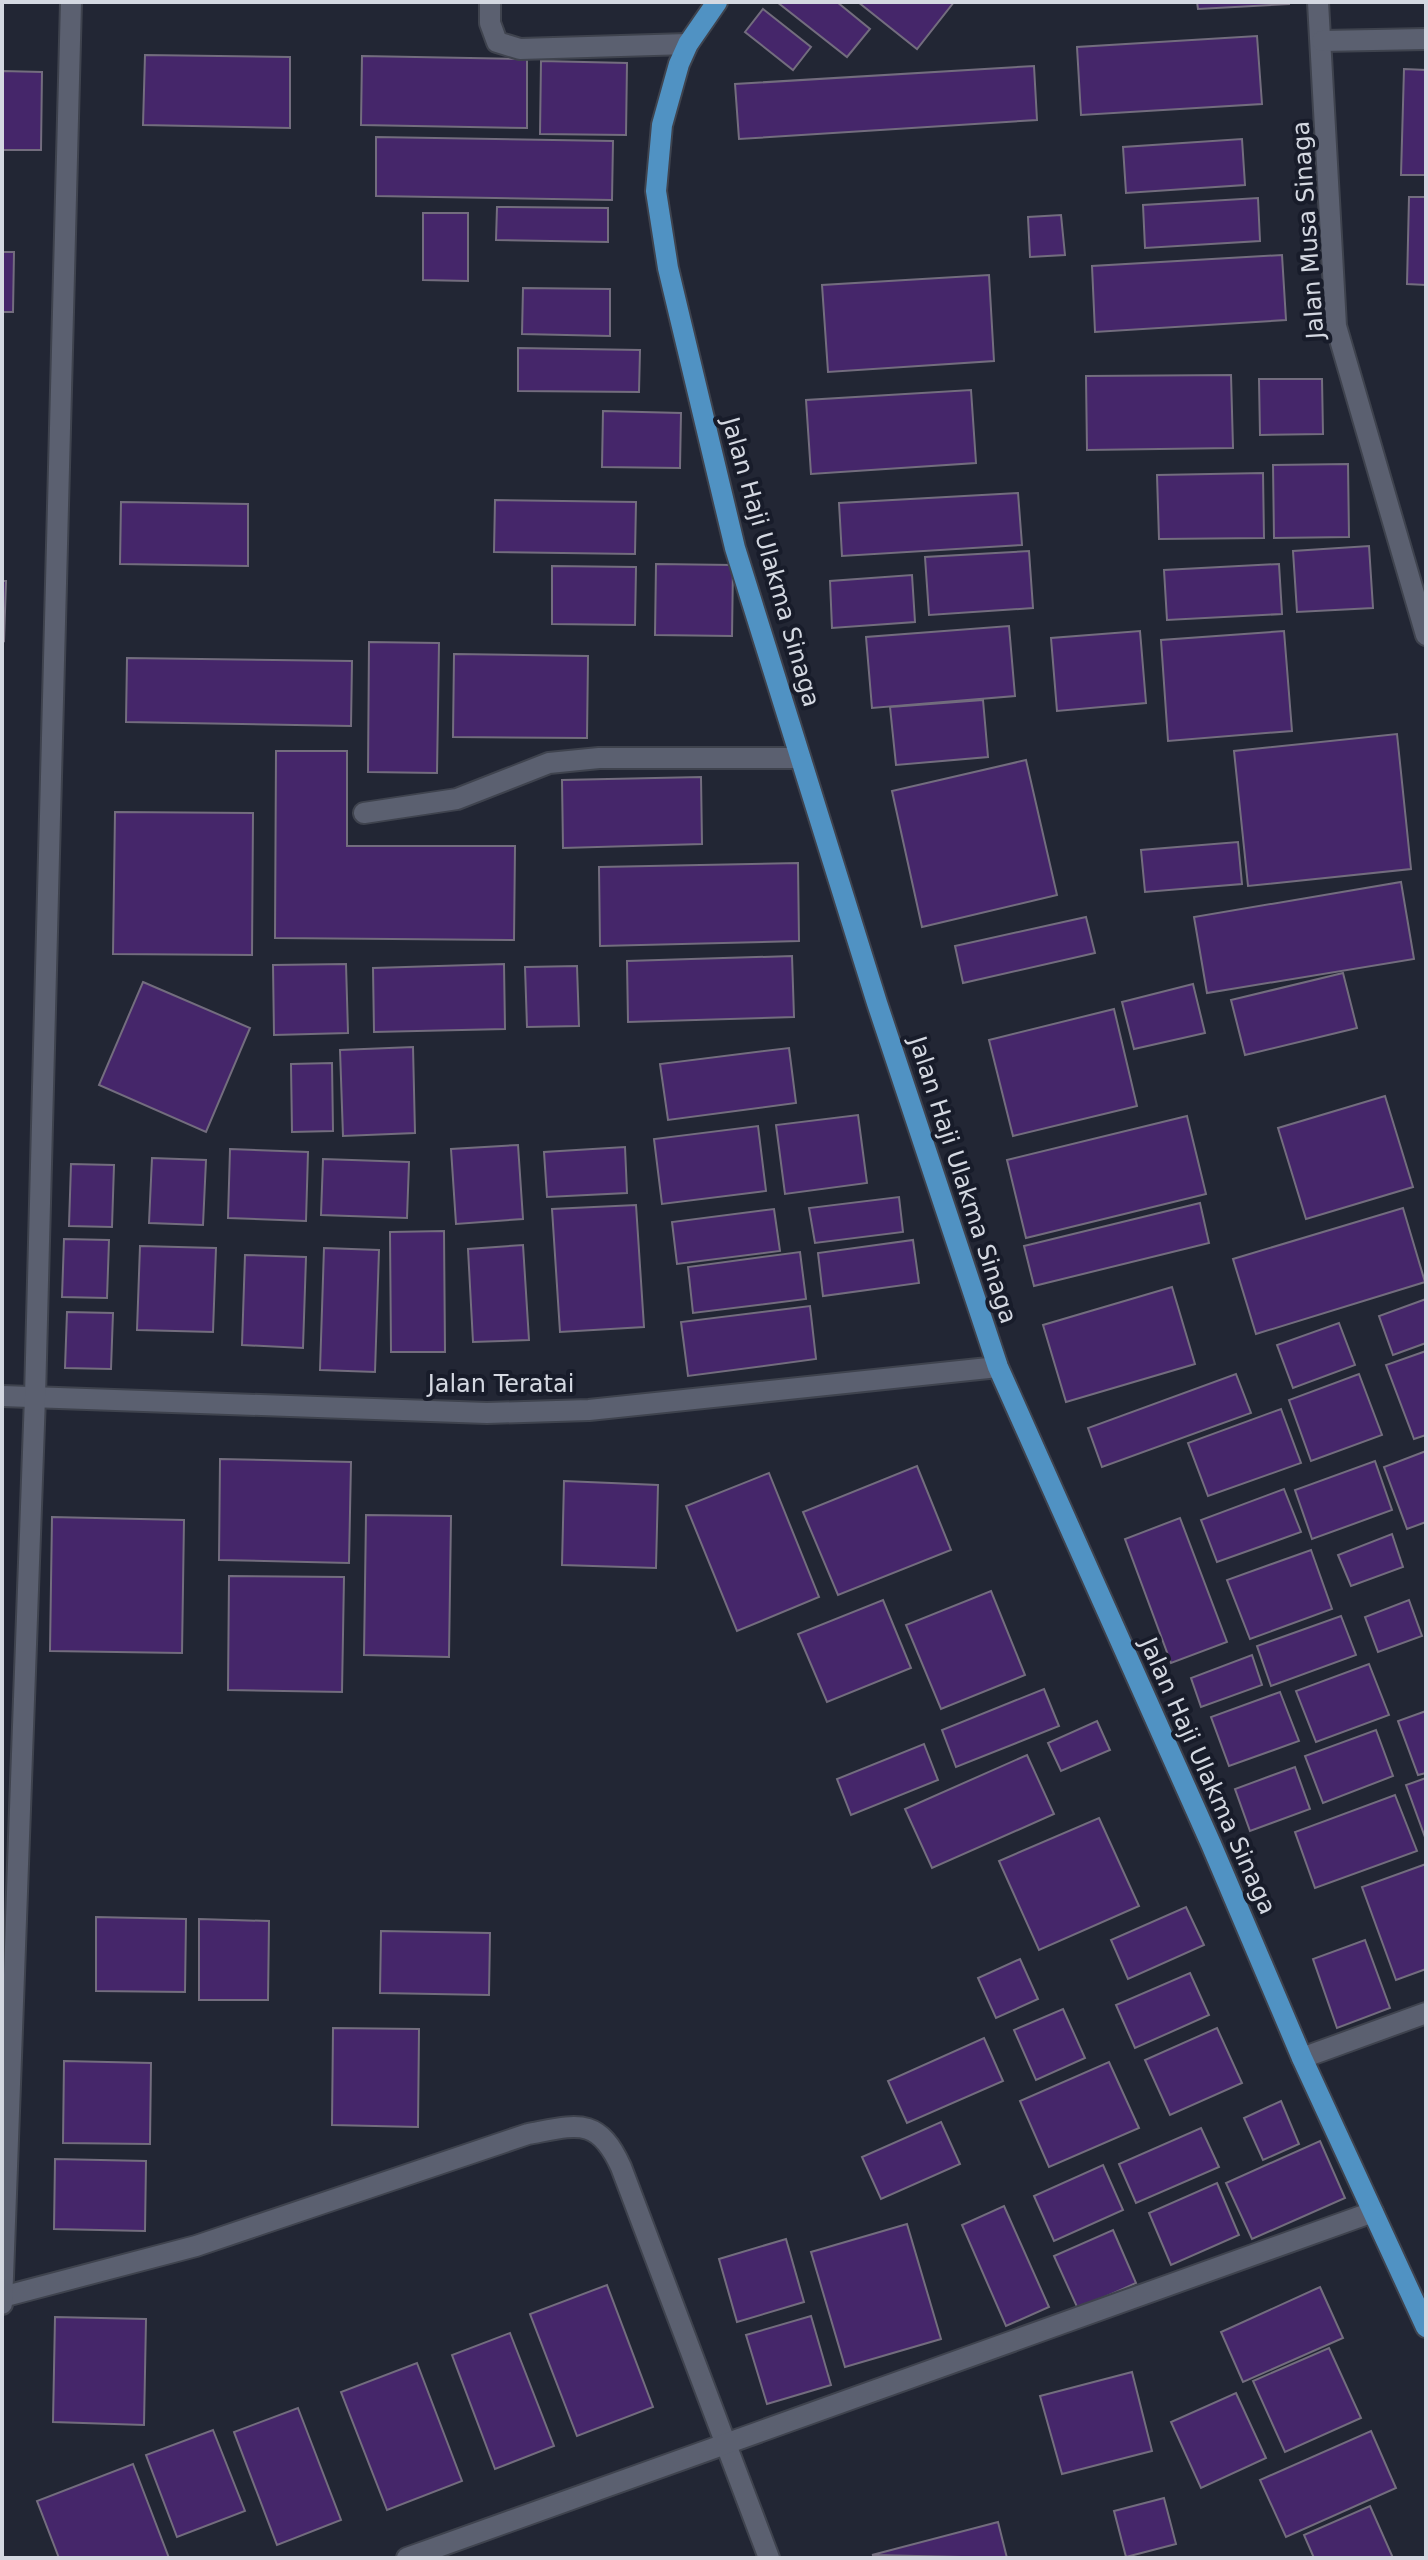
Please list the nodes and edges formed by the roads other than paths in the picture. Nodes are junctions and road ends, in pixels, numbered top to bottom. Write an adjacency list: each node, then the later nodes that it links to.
1 (71, 2): 14 (street)
2 (490, 2): 7 (street)
3 (717, 2): 7 (main road, Jalan Haji Ulakma Sinaga)
4 (1318, 2): 6 (street, Jalan Musa Sinaga)
5 (1426, 39): 6 (street)
6 (1322, 41): 8 (street, Jalan Musa Sinaga)
7 (688, 44): 10 (main road, Jalan Haji Ulakma Sinaga)
8 (1417, 573): 9 (street, Jalan Musa Sinaga)
9 (1426, 635)
10 (800, 758): 11 (street); 12 (main road, Jalan Haji Ulakma Sinaga)
11 (364, 813)
12 (998, 1367): 14 (street, Jalan Teratai); 17 (main road, Jalan Haji Ulakma Sinaga)
13 (2, 1396): 14 (street, Jalan Teratai)
14 (35, 1397): 16 (street)
15 (1426, 2013): 17 (street)
16 (7, 2017): 19 (street)
17 (1302, 2058): 18 (main road, Jalan Haji Ulakma Sinaga)
18 (1373, 2212): 21 (main road, Jalan Haji Ulakma Sinaga); 22 (street)
19 (2, 2297): 20 (street); 22 (street)
20 (2, 2304)
21 (1426, 2327)
22 (726, 2443): 23 (street); 24 (street)
23 (407, 2558)
24 (769, 2558)

